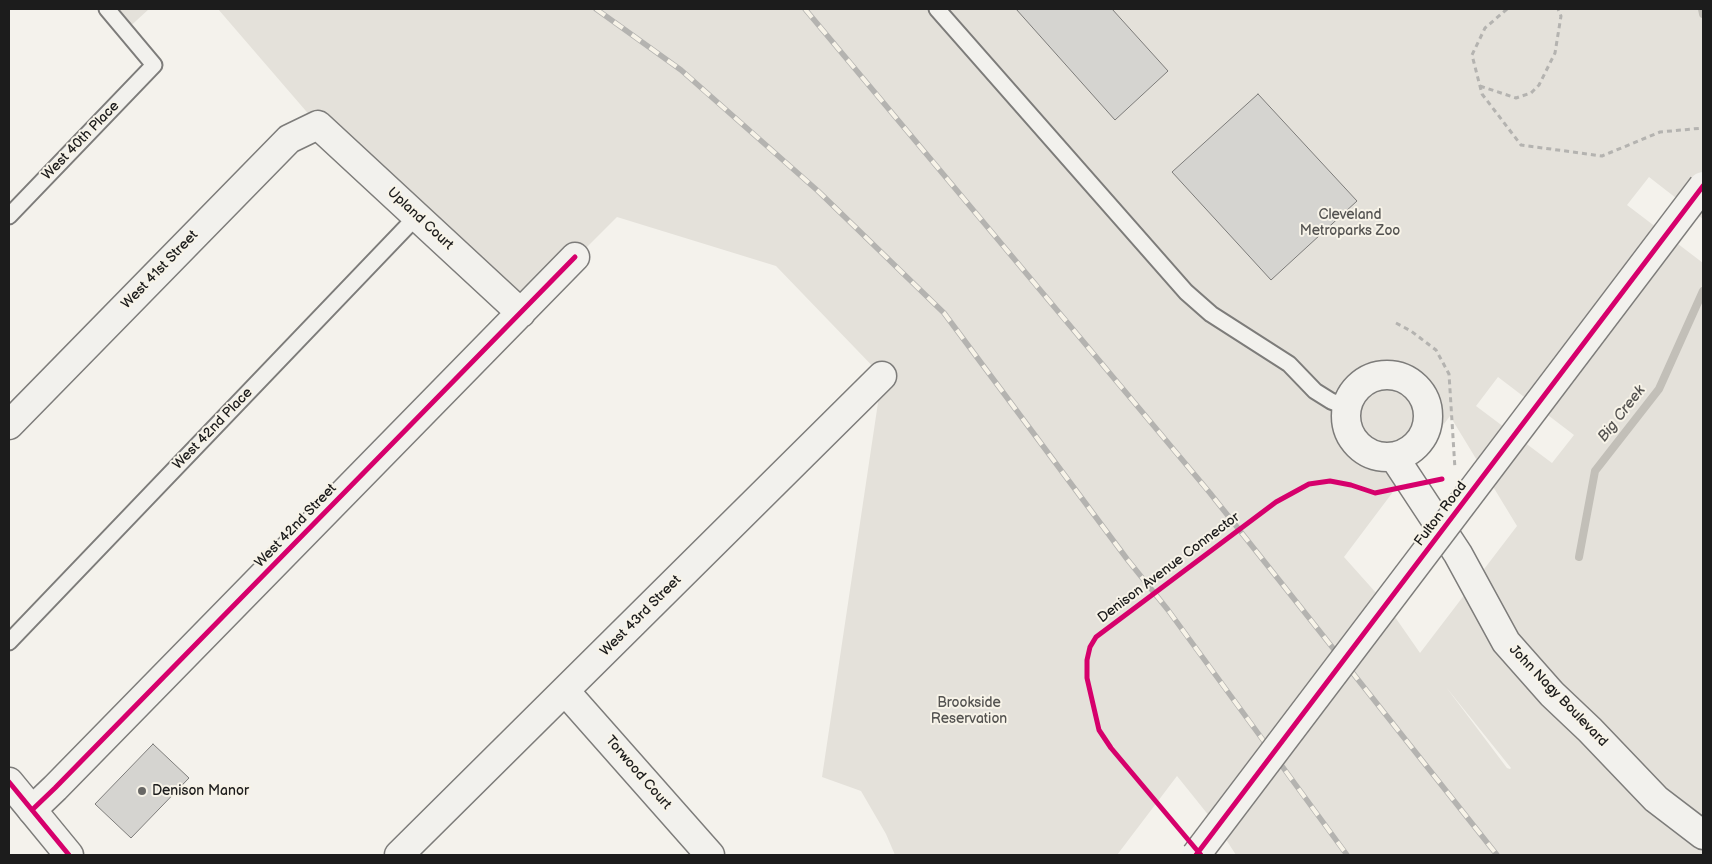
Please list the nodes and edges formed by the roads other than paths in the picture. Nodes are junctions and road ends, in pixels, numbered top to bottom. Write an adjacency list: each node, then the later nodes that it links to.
1 (107, 9): 5 (lane, West 40th Place)
2 (937, 9): 10 (lane)
3 (318, 125): 6 (street, Upland Court); 11 (street, West 41st Street)
4 (1703, 186): 21 (street, Fulton Road, bridge)
5 (9, 216)
6 (417, 216): 8 (street, Upland Court); 13 (lane, West 42nd Place)
7 (575, 257): 8 (street, West 42nd Street)
8 (521, 313): 16 (street, West 42nd Street)
9 (882, 376): 14 (street, West 43rd Street)
10 (1347, 407): 12 (street); 12 (street)
11 (9, 424)
12 (1394, 457): 17 (street, John Nagy Boulevard)
13 (9, 642)
14 (565, 691): 19 (street, West 43rd Street); 20 (street, Torwood Court)
15 (9, 782): 16 (street)
16 (32, 810): 18 (street)
17 (1703, 835)
18 (69, 855)
19 (399, 855)
20 (710, 855)
21 (1196, 855)

